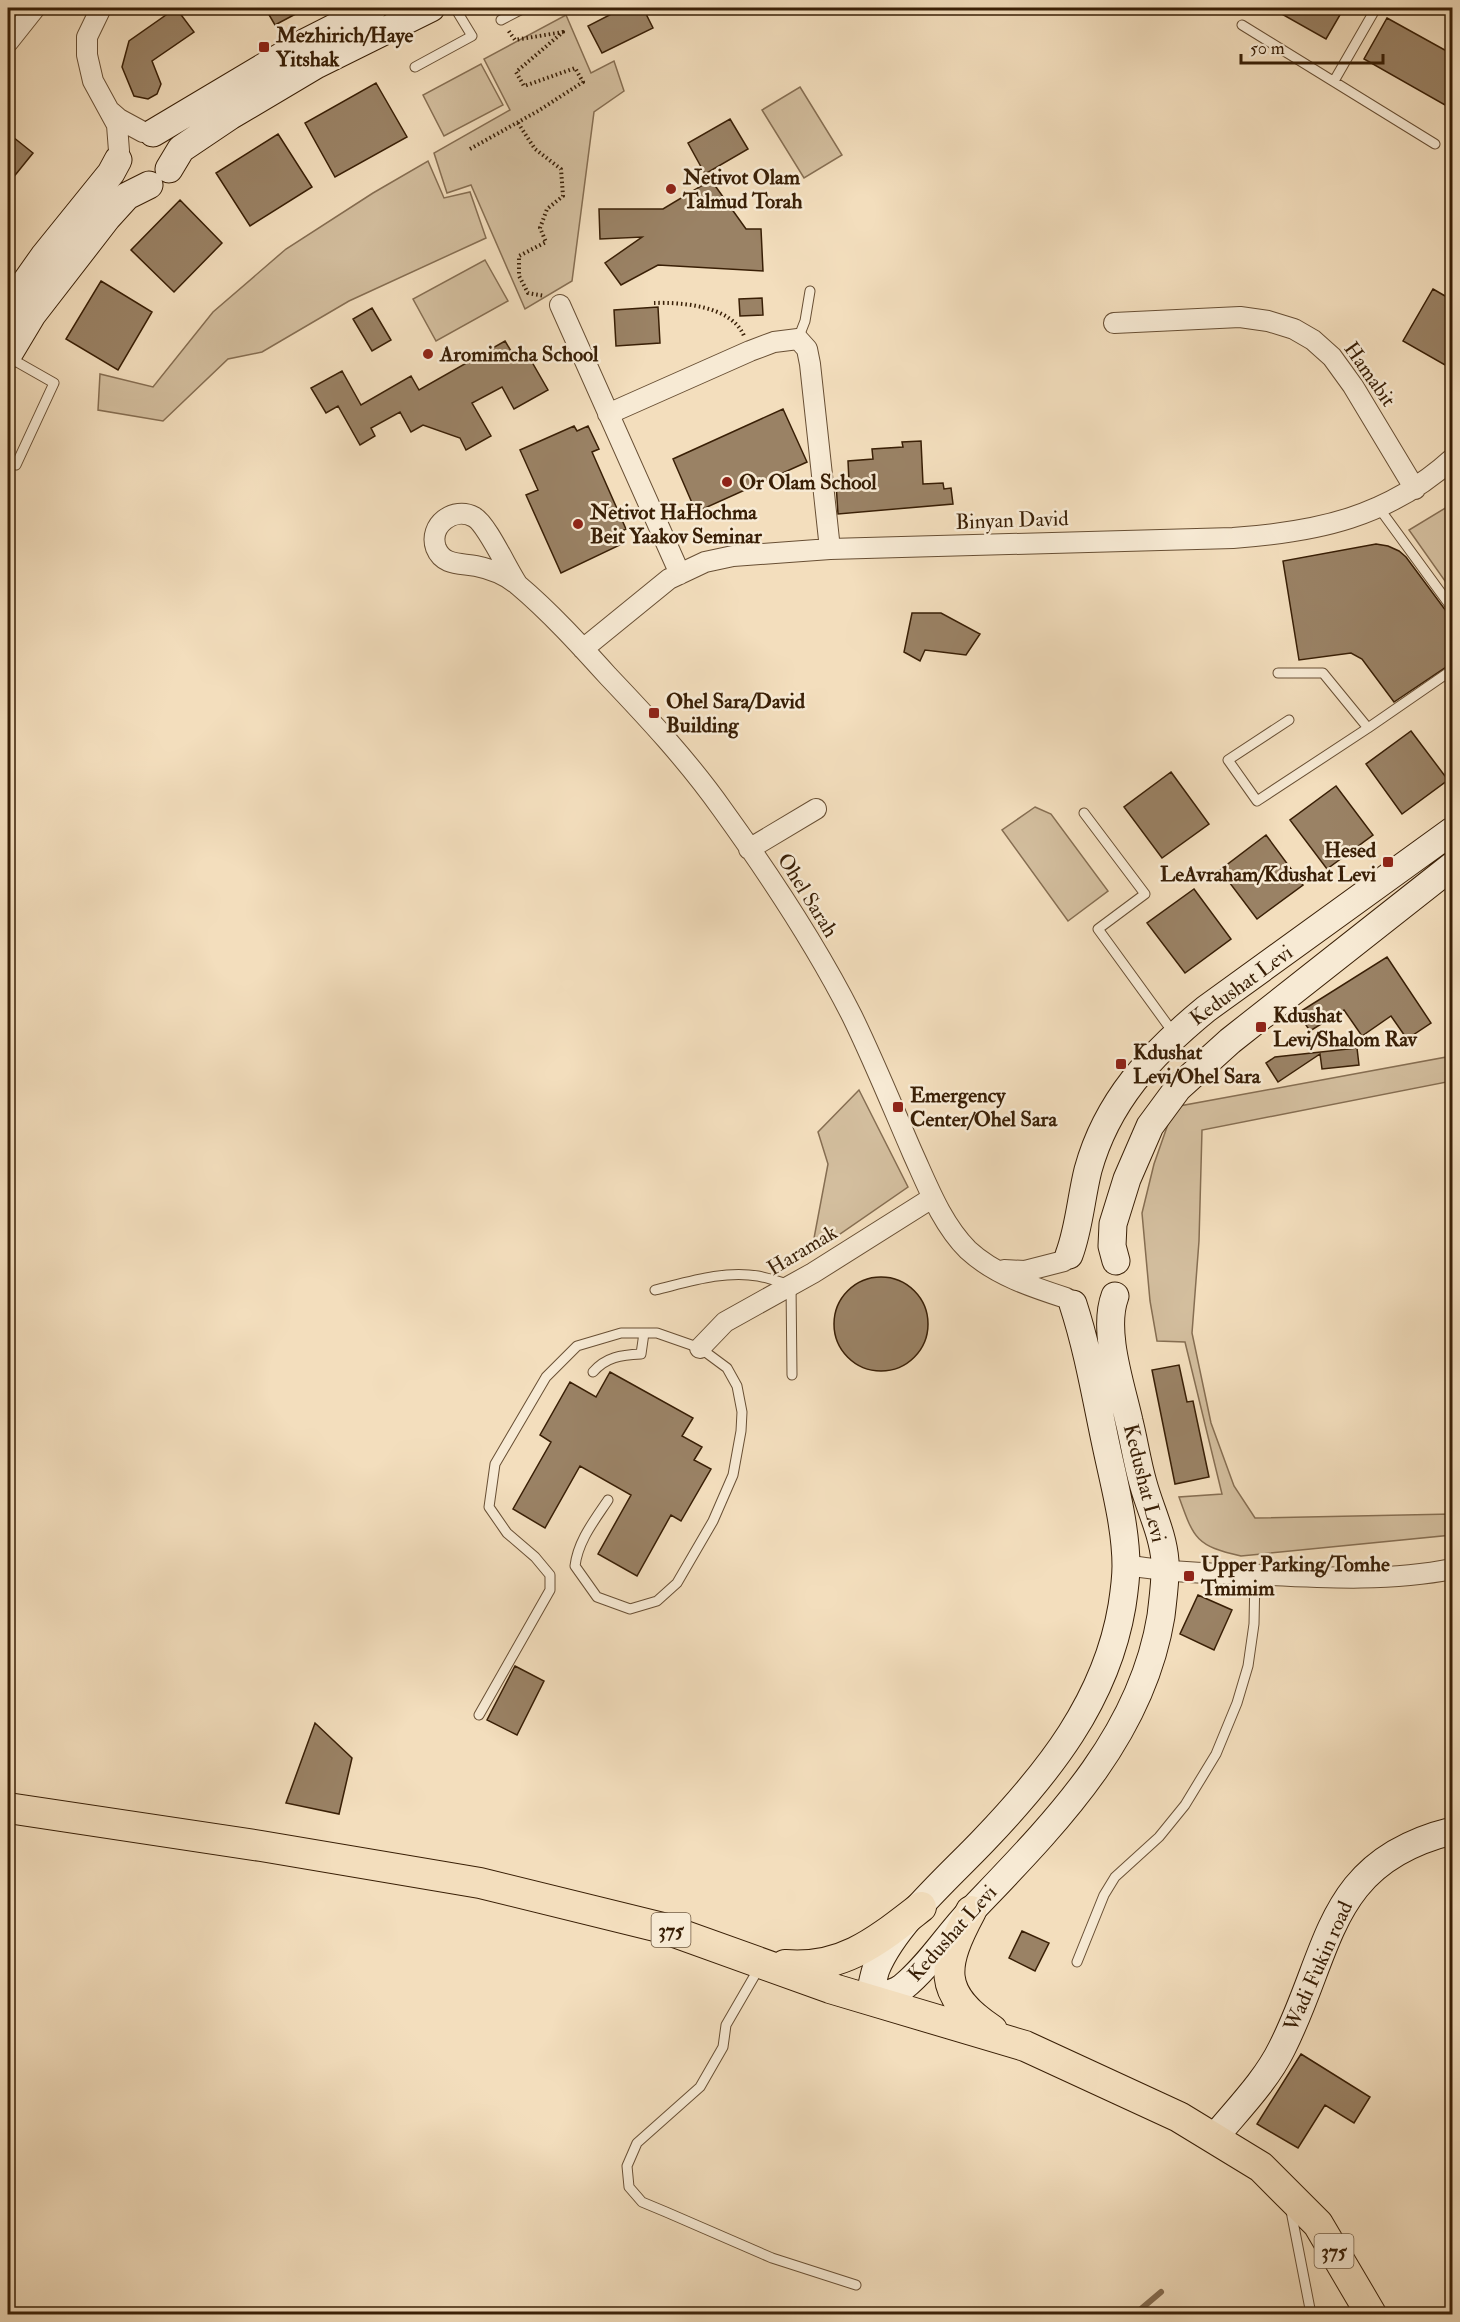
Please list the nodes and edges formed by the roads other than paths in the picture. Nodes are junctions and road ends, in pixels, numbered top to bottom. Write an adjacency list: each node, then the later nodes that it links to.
1 (35, 8): 10 (street)
2 (101, 8): 13 (street)
3 (373, 8): 14 (street)
4 (431, 8): 17 (street)
5 (455, 8): 11 (lane)
6 (524, 8): 8 (lane)
7 (1376, 8): 12 (lane)
8 (501, 20)
9 (1242, 25): 12 (lane)
10 (8, 42)
11 (416, 67)
12 (1334, 81): 15 (lane)
13 (110, 110): 14 (street); 16 (street)
14 (148, 133): 16 (street); 17 (street)
15 (1435, 144)
16 (118, 155): 17 (street); 20 (street)
17 (159, 177): 23 (street)
18 (810, 291): 22 (lane)
19 (560, 305): 24 (street)
20 (8, 306)
21 (1113, 323): 27 (street, Hamabit)
22 (798, 339): 24 (street); 29 (street)
23 (8, 356): 26 (lane)
24 (608, 414): 30 (street)
25 (1452, 459): 27 (street, Binyan David)
26 (16, 465)
27 (1415, 489): 28 (street, Binyan David)
28 (1379, 508): 29 (street, Binyan David); 32 (lane)
29 (830, 549): 30 (street, Binyan David)
30 (680, 574): 33 (street, Binyan David)
31 (518, 585): 33 (street, Ohel Sarah)
32 (1452, 608)
33 (583, 648): 41 (street, Ohel Sarah)
34 (1452, 670): 37 (lane)
35 (1278, 673): 37 (lane)
36 (1289, 720): 37 (lane)
37 (1368, 728)
38 (816, 809): 41 (street)
39 (1084, 813): 43 (lane)
40 (1452, 831): 43 (street, Kedushat Levi)
41 (749, 849): 44 (street, Ohel Sarah)
42 (1452, 866): 46 (street, Kedushat Levi)
43 (1175, 1035): 45 (street, Kedushat Levi)
44 (932, 1198): 47 (street, Ohel Sarah); 48 (street, Haramak)
45 (1066, 1258): 46 (street); 47 (street); 51 (street)
46 (1116, 1262): 50 (street)
47 (996, 1269): 51 (street, Ohel Sarah)
48 (791, 1286): 49 (lane); 53 (street, Haramak); 55 (lane)
49 (655, 1290)
50 (1115, 1296): 51 (street); 58 (street, Kedushat Levi)
51 (1069, 1301): 57 (street, Kedushat Levi)
52 (644, 1333): 53 (lane); 54 (lane); 61 (lane)
53 (700, 1348): 56 (lane)
54 (593, 1372)
55 (792, 1375)
56 (608, 1500)
57 (1126, 1565): 58 (street); 64 (street, Kedushat Levi)
58 (1165, 1571): 60 (street); 65 (street, Kedushat Levi)
59 (1449, 1571): 60 (street)
60 (1256, 1575): 66 (lane)
61 (479, 1714)
62 (8, 1808): 67 (main road, 375)
63 (1452, 1831): 70 (street, Wadi Fukin road)
64 (921, 1907): 67 (main road); 68 (street, Kedushat Levi)
65 (971, 1911): 68 (street, Kedushat Levi); 69 (main road)
66 (1077, 1962)
67 (762, 1963): 68 (main road, 375); 72 (lane)
68 (869, 2000): 69 (main road, 375)
69 (1010, 2041): 70 (main road, 375)
70 (1214, 2138): 71 (main road, 375)
71 (1288, 2194): 73 (lane); 74 (main road, 375)
72 (856, 2285)
73 (1311, 2314)
74 (1371, 2314)

